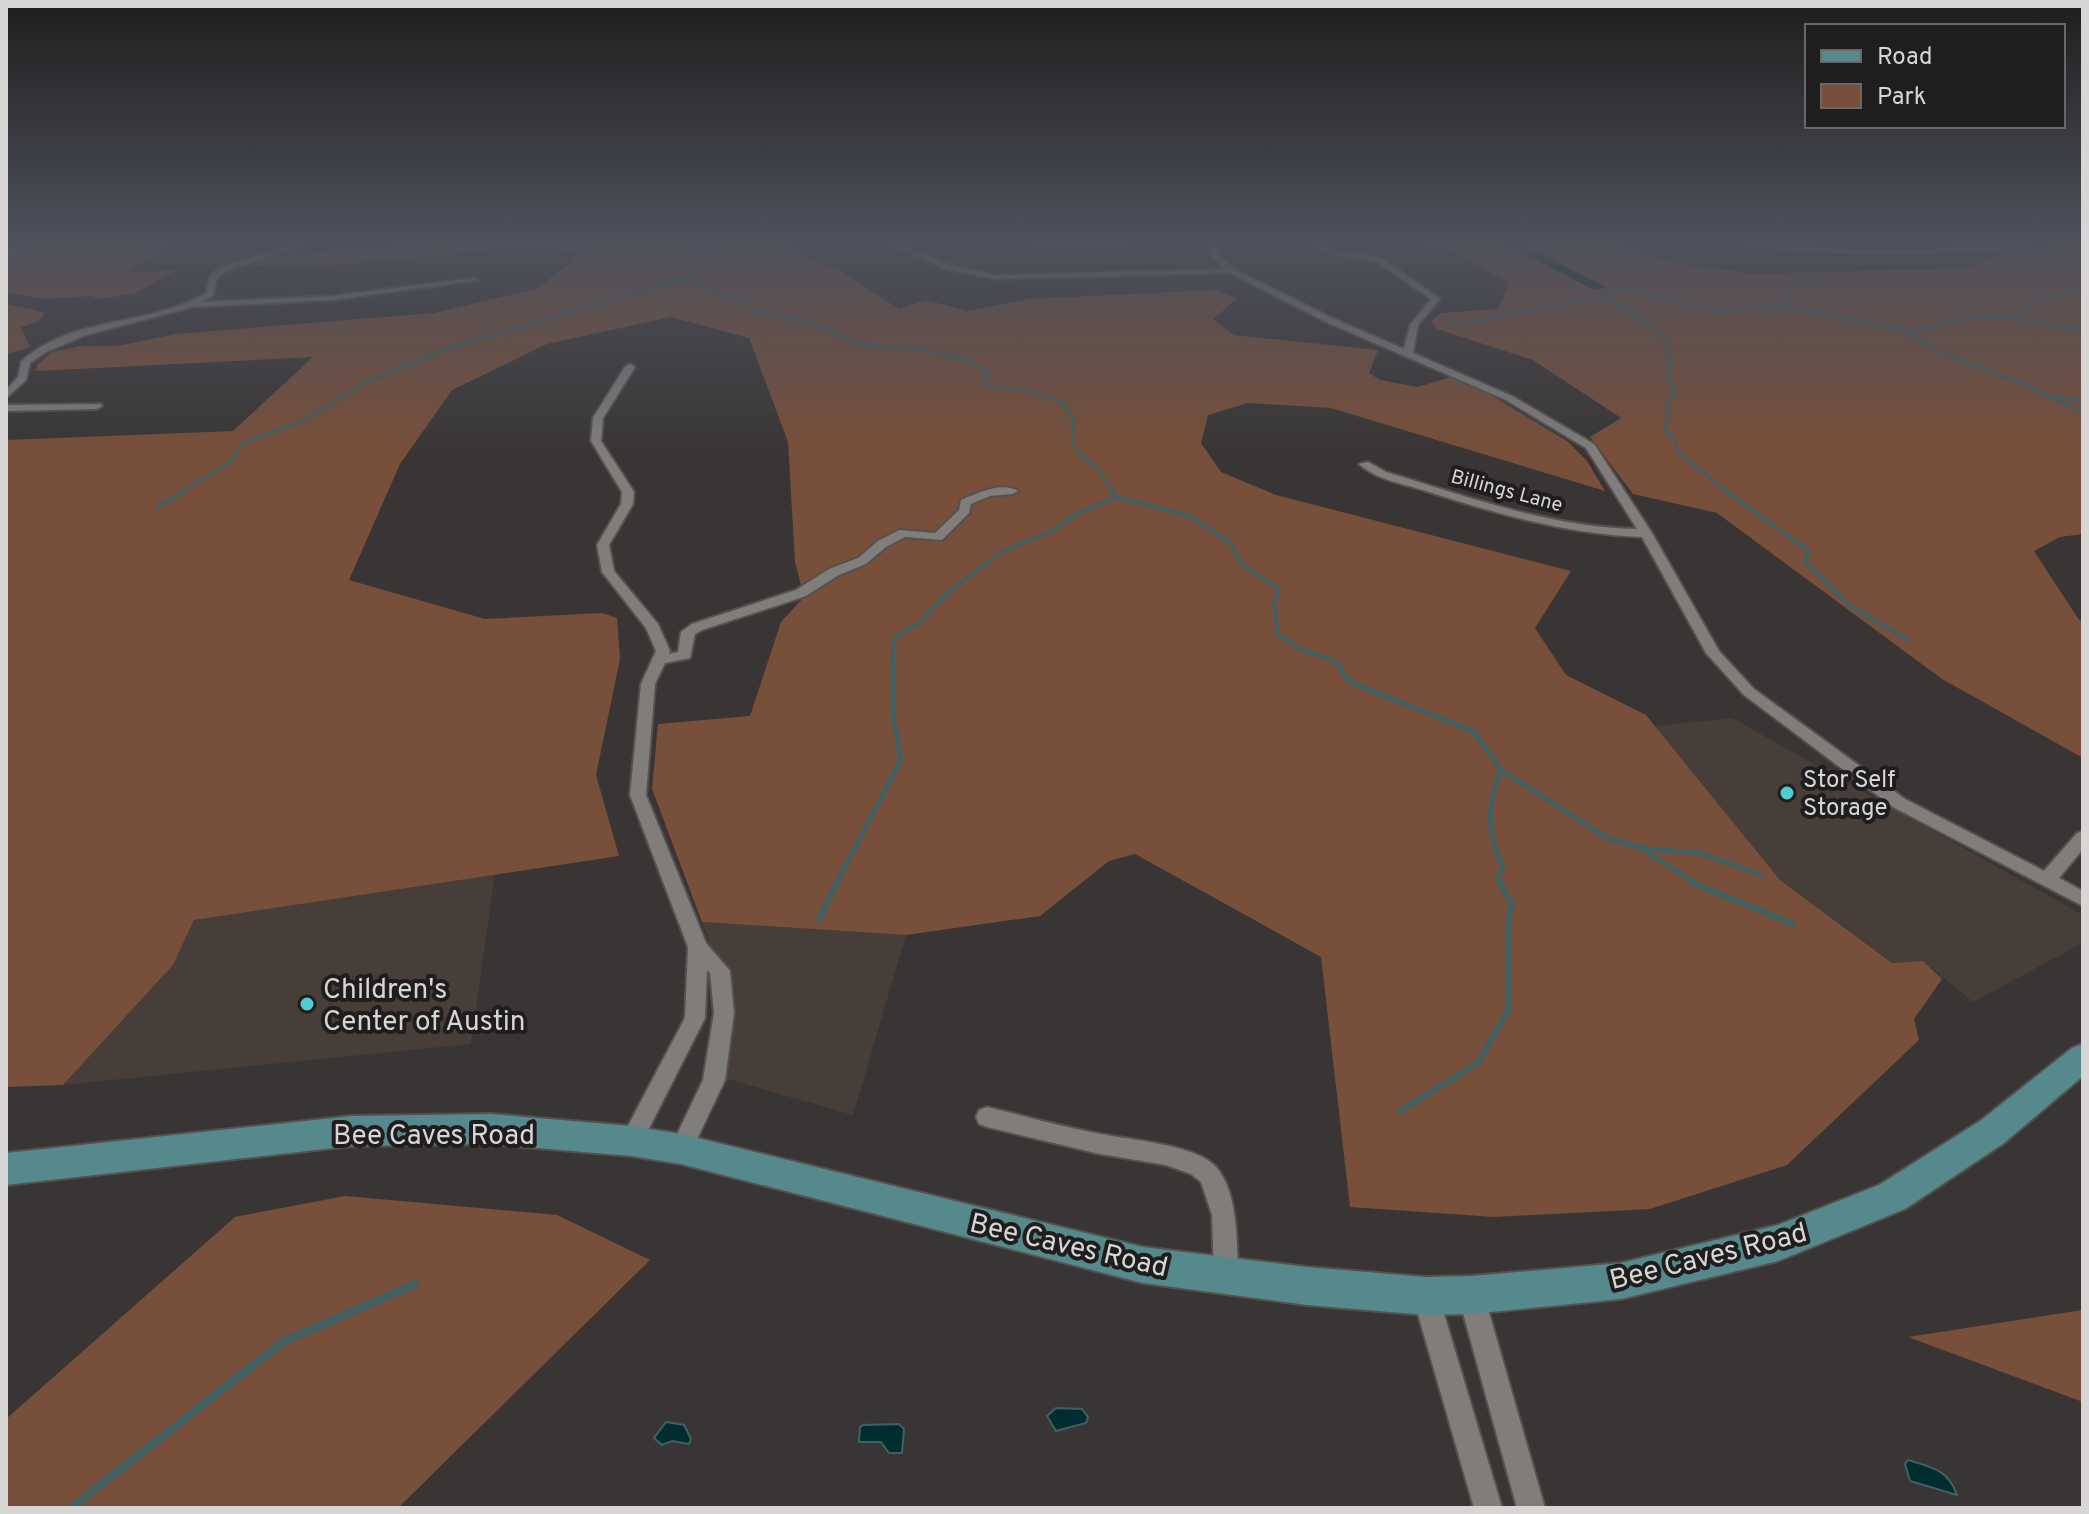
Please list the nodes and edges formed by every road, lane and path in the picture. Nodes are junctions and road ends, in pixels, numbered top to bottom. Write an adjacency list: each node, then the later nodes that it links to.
1 (165, 313): 6 (street)
2 (1314, 313): 4 (street)
3 (1424, 313): 4 (street)
4 (1408, 353): 11 (street)
5 (630, 367): 12 (street)
6 (6, 395)
7 (97, 406): 8 (street)
8 (6, 408)
9 (1364, 464): 11 (street, Billings Lane)
10 (1012, 491): 12 (street)
11 (1646, 533): 14 (street)
12 (659, 660): 16 (street)
13 (2083, 837): 14 (street)
14 (2047, 880): 15 (street)
15 (2083, 899)
16 (698, 947): 19 (street); 20 (street)
17 (2083, 1057): 23 (main road, Bee Caves Road)
18 (987, 1117): 22 (street)
19 (631, 1141): 20 (main road, Bee Caves Road); 21 (main road, Bee Caves Road)
20 (681, 1149): 22 (main road, Bee Caves Road)
21 (6, 1169)
22 (1226, 1275): 24 (main road, Bee Caves Road)
23 (1471, 1295): 24 (main road, Bee Caves Road); 26 (street)
24 (1425, 1296): 25 (street)
25 (1488, 1508)
26 (1531, 1508)

